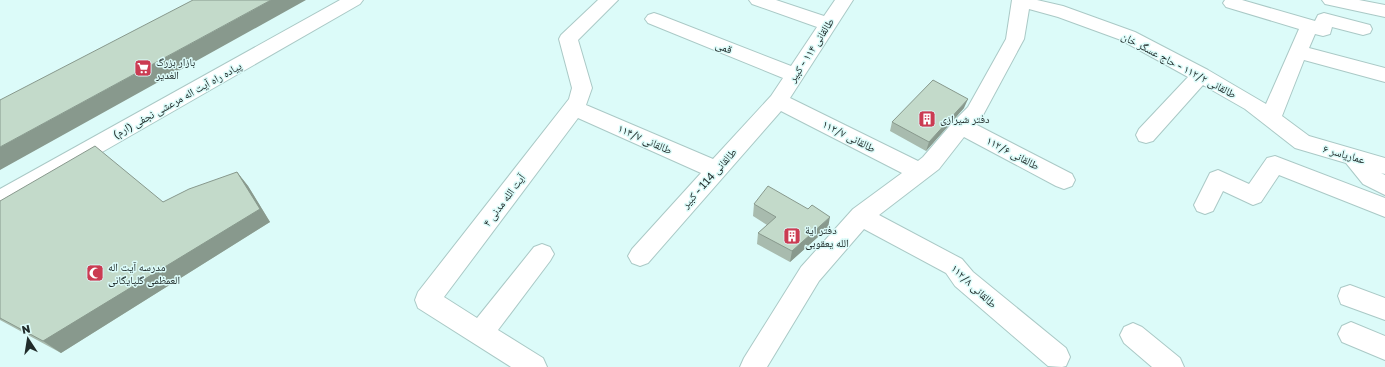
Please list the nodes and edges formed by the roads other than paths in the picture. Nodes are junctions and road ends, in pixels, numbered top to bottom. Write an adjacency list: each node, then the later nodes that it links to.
1 (354, 0): 29 (street, پیاده راه آیت اله مرعشی نجفی (ارم))
2 (609, 0): 18 (street)
3 (758, 0): 10 (street)
4 (844, 0): 10 (street, طالقانی ۱۱۴ - کبیر)
5 (1331, 0): 8 (street)
6 (1021, 1): 16 (street, طالقانی ۱۱۲/۲ - حاج عسگر خان); 20 (street)
7 (1232, 4): 11 (street)
8 (1385, 10)
9 (654, 19): 15 (street, قمی)
10 (828, 24): 15 (street, طالقانی ۱۱۴ - کبیر)
11 (1309, 26): 12 (street); 13 (street)
12 (1363, 29)
13 (1298, 52): 14 (street); 19 (street)
14 (1385, 74)
15 (795, 75): 17 (street, طالقانی ۱۱۴ - کبیر)
16 (1201, 75): 19 (street, طالقانی ۱۱۲/۲ - حاج عسگر خان); 21 (street)
17 (778, 101): 25 (street, طالقانی 114 - کبیر); 26 (street, طالقانی ۱۱۲/۷)
18 (577, 104): 25 (street, طالقانی ۱۱۴/۷); 37 (street, ۴ آیت الله مدنی)
19 (1271, 117): 22 (street, طالقانی ۱۱۲/۲ - حاج عسگر خان)
20 (961, 126): 26 (street); 27 (street, طالقانی ۱۱۲/۶)
21 (1146, 135)
22 (1302, 142): 23 (street, عماریاسر ۶)
23 (1354, 158): 24 (street, عماریاسر ۶); 28 (street)
24 (1385, 166)
25 (716, 170): 34 (street, طالقانی 114 - کبیر)
26 (919, 172): 32 (street)
27 (1064, 180)
28 (1385, 186)
29 (0, 200)
30 (1205, 205): 31 (street)
31 (1385, 208)
32 (861, 216): 41 (street, طالقانی ۱۱۲/۸); 42 (street)
33 (542, 254): 37 (street)
34 (640, 256)
35 (1350, 296): 36 (street)
36 (1385, 309)
37 (480, 334): 43 (street)
38 (1351, 334): 40 (street)
39 (1133, 335): 44 (street)
40 (1385, 348)
41 (1057, 357)
42 (756, 366)
43 (534, 367)
44 (1171, 367)

